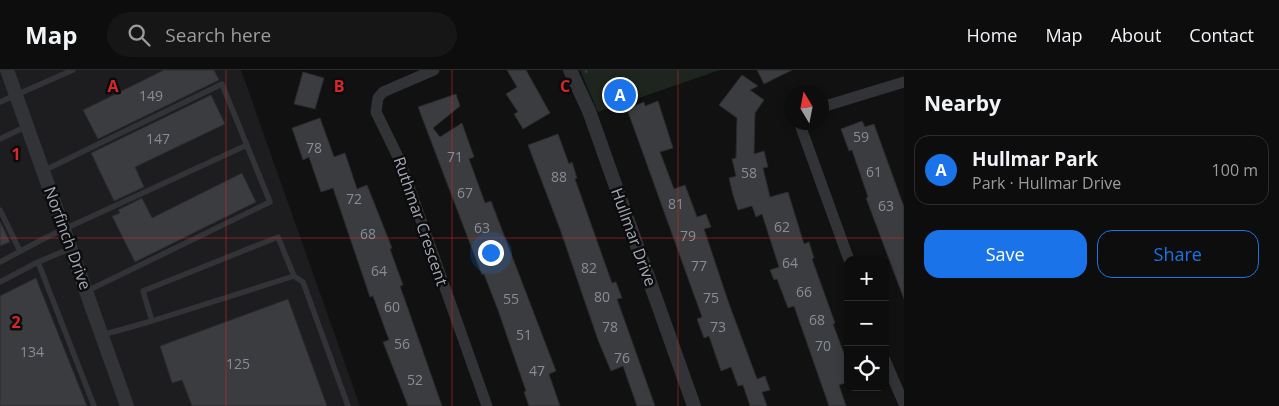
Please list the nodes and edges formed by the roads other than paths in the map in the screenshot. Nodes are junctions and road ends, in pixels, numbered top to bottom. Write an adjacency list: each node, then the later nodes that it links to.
1 (7, 70): 6 (street, Norfinch Drive)
2 (73, 70): 6 (lane)
3 (434, 70): 31 (street, Ruthmar Crescent)
4 (570, 70): 32 (street, Hullmar Drive)
5 (904, 82): 8 (street)
6 (16, 96): 7 (lane); 9 (street, Norfinch Drive)
7 (0, 102)
8 (829, 105)
9 (27, 126): 11 (lane); 13 (street, Norfinch Drive)
10 (802, 130): 18 (street)
11 (0, 139)
12 (247, 145): 13 (lane); 15 (lane); 23 (lane)
13 (43, 171): 15 (street, Norfinch Drive)
14 (0, 210): 17 (lane)
15 (64, 229): 16 (street, Norfinch Drive); 17 (lane)
16 (72, 248): 20 (lane); 23 (street, Norfinch Drive)
17 (20, 251): 19 (lane)
18 (848, 256)
19 (0, 262)
20 (38, 262): 22 (lane); 28 (lane)
21 (294, 276): 24 (lane); 24 (lane); 30 (lane)
22 (0, 282)
23 (87, 291): 25 (street, Norfinch Drive)
24 (152, 321): 25 (lane)
25 (102, 335): 29 (street, Norfinch Drive)
26 (889, 369): 27 (street)
27 (904, 404)
28 (94, 406)
29 (127, 406)
30 (348, 406)
31 (487, 406)
32 (694, 406)

